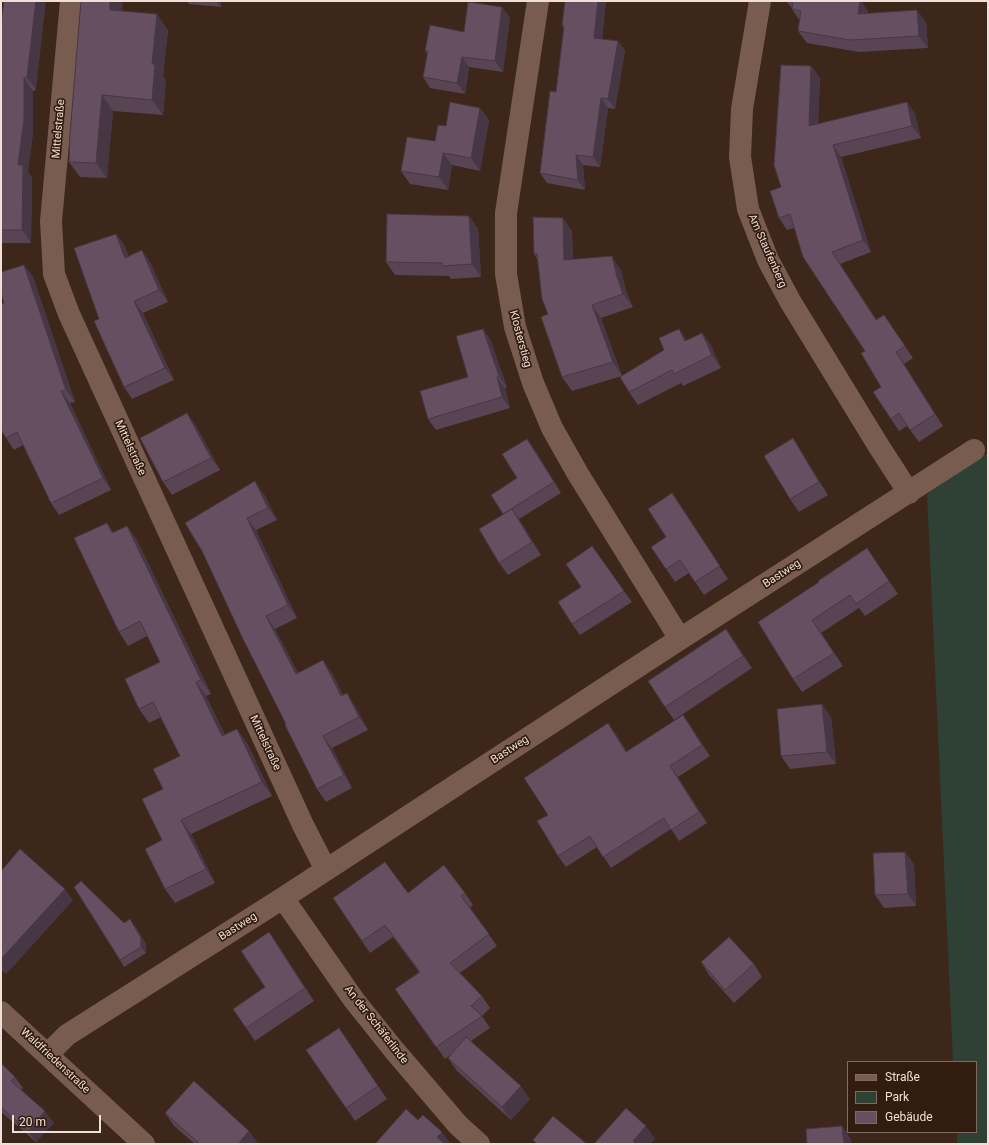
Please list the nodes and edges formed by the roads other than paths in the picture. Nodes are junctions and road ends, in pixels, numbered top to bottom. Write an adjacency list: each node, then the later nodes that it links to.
1 (71, 1): 7 (street, Mittelstraße)
2 (538, 1): 6 (street, Klosterstieg)
3 (760, 1): 5 (street, Am Staufenberg)
4 (974, 450): 5 (street, Bastweg)
5 (909, 493): 6 (street, Bastweg)
6 (680, 639): 7 (street, Bastweg)
7 (326, 870): 8 (street, Bastweg)
8 (283, 898): 10 (street, Bastweg); 12 (street, An der Schäferlinde)
9 (1, 1012): 10 (street, Waldfriedenstraße)
10 (48, 1054): 11 (street, Waldfriedenstraße)
11 (144, 1144)
12 (480, 1144)

